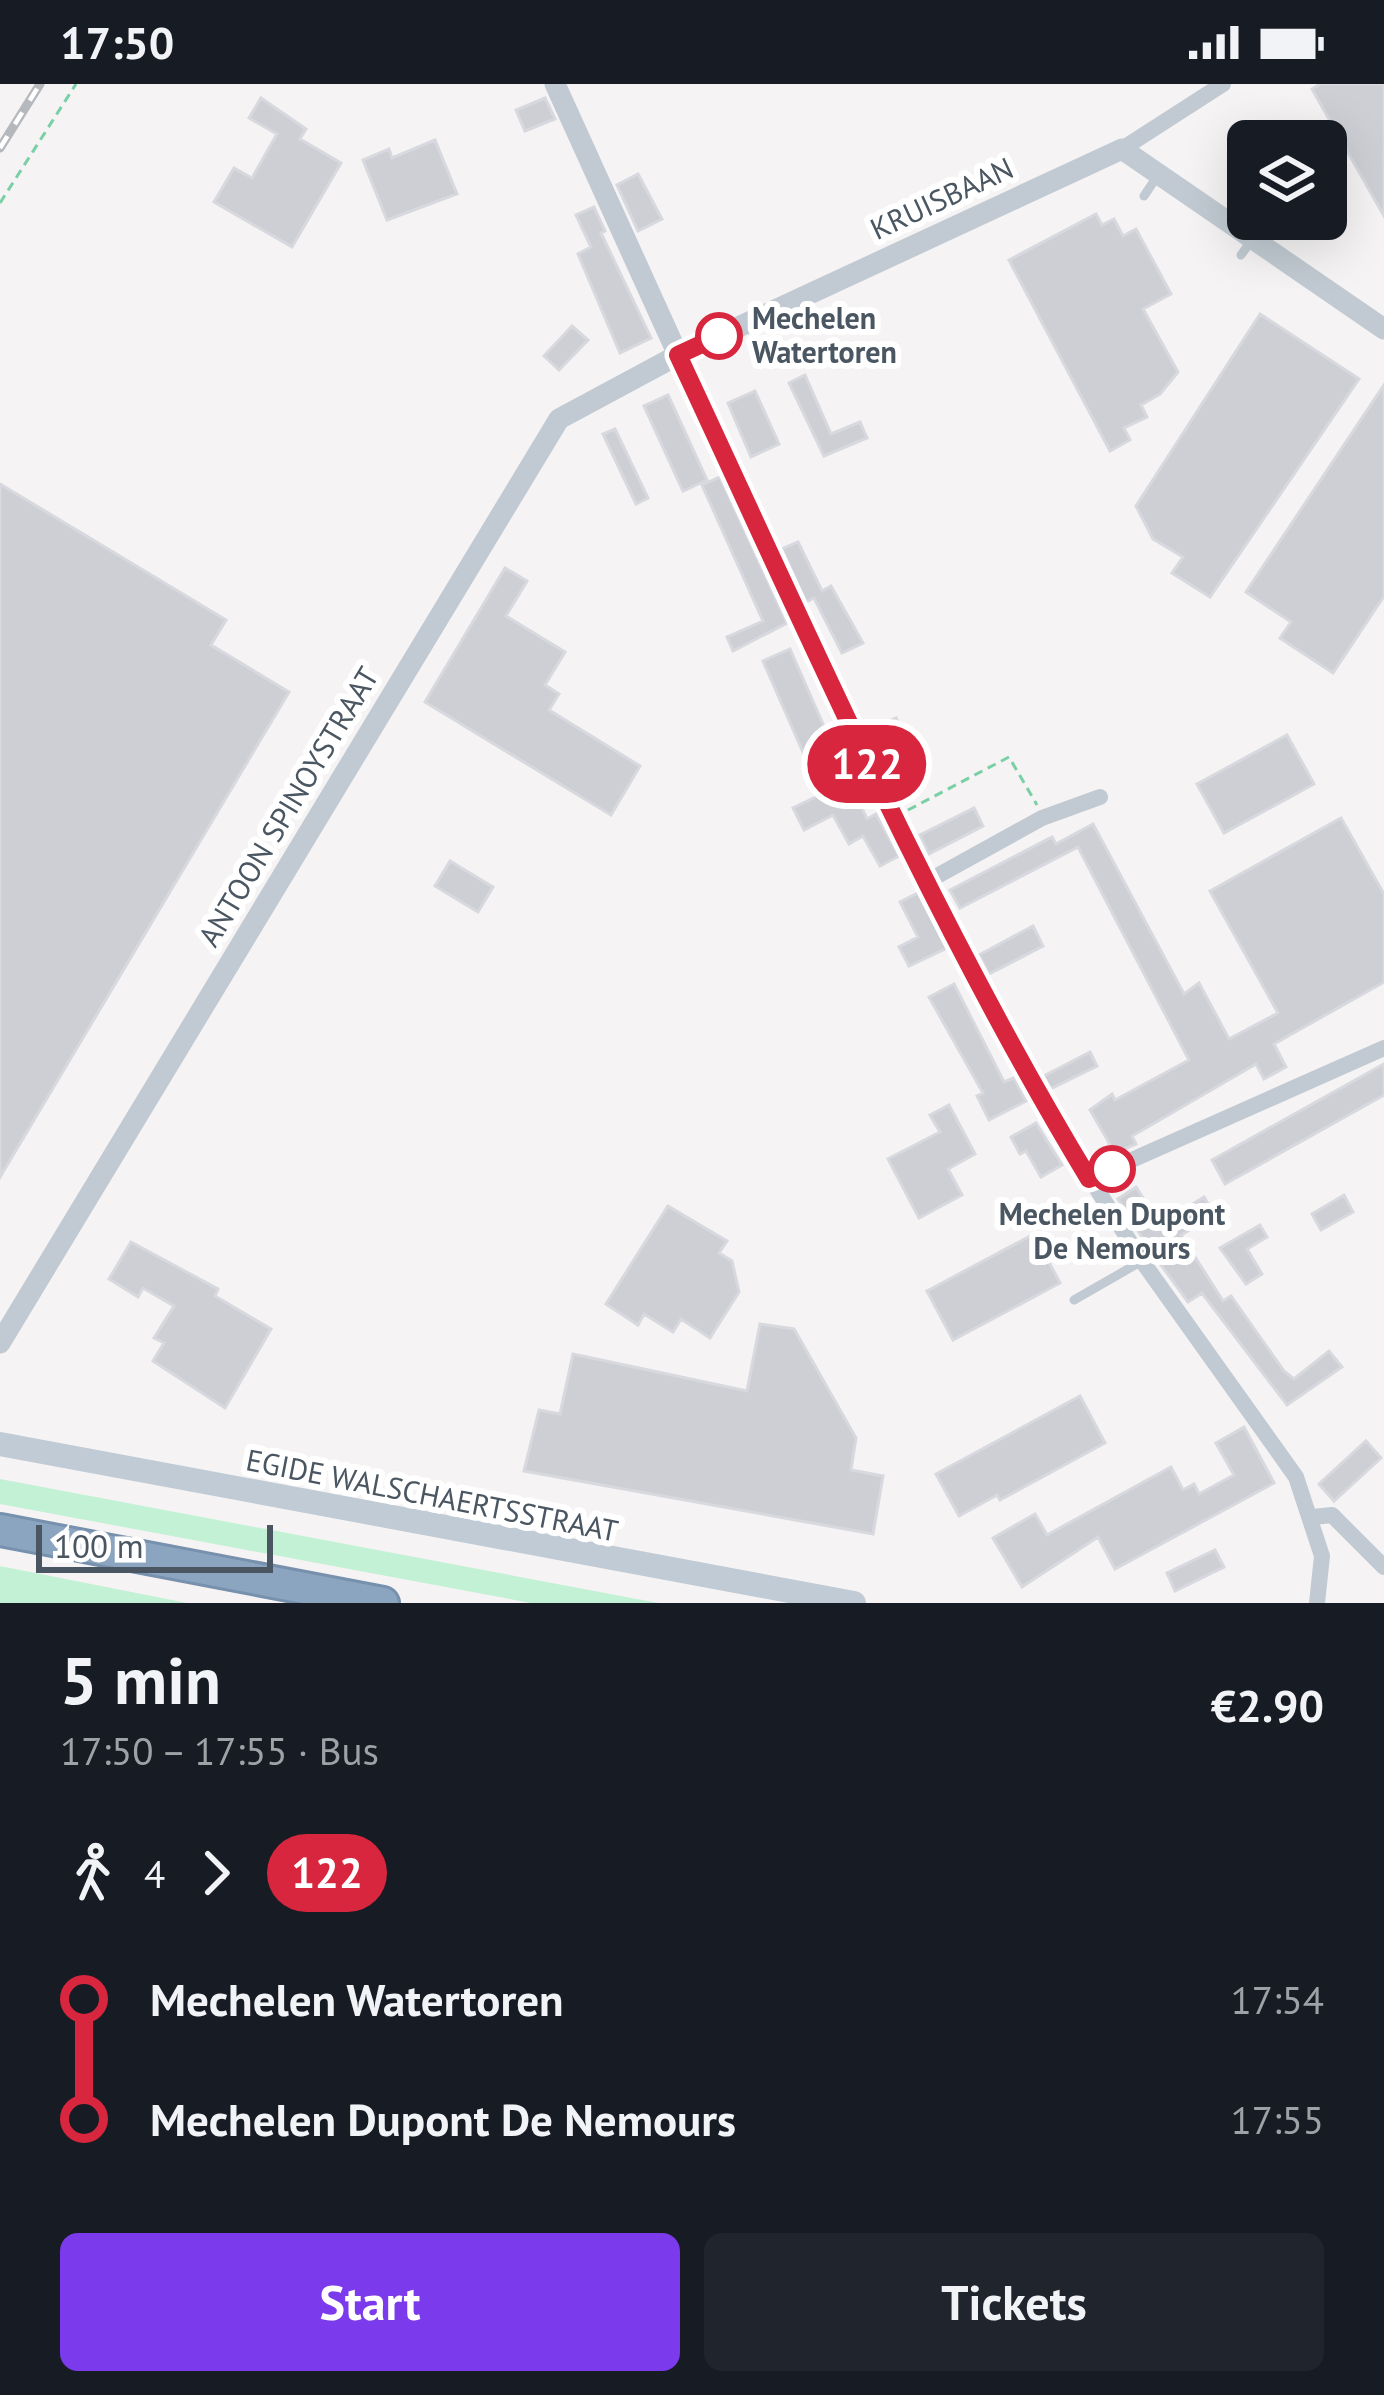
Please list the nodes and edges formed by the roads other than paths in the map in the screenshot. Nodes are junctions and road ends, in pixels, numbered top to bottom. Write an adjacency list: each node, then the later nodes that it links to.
1 (555, 84): 7 (street)
2 (1223, 84): 3 (street, KRUISBAAN)
3 (1122, 149): 4 (street); 7 (street, KRUISBAAN)
4 (1159, 174): 5 (lane); 6 (street)
5 (1144, 196)
6 (1384, 329)
7 (678, 355): 9 (street); 14 (street, ANTOON SPINOYSTRAAT)
8 (1100, 797): 9 (street)
9 (928, 881): 11 (street)
10 (1384, 1048): 11 (street)
11 (1089, 1179): 12 (street)
12 (1142, 1261): 13 (lane); 16 (street)
13 (1074, 1300)
14 (0, 1343)
15 (0, 1444): 20 (main road, EGIDE WALSCHAERTSSTRAAT)
16 (1312, 1516): 18 (street); 21 (street)
17 (0, 1530): 19 (highway)
18 (1384, 1567)
19 (383, 1603)
20 (854, 1603)
21 (1317, 1603)

